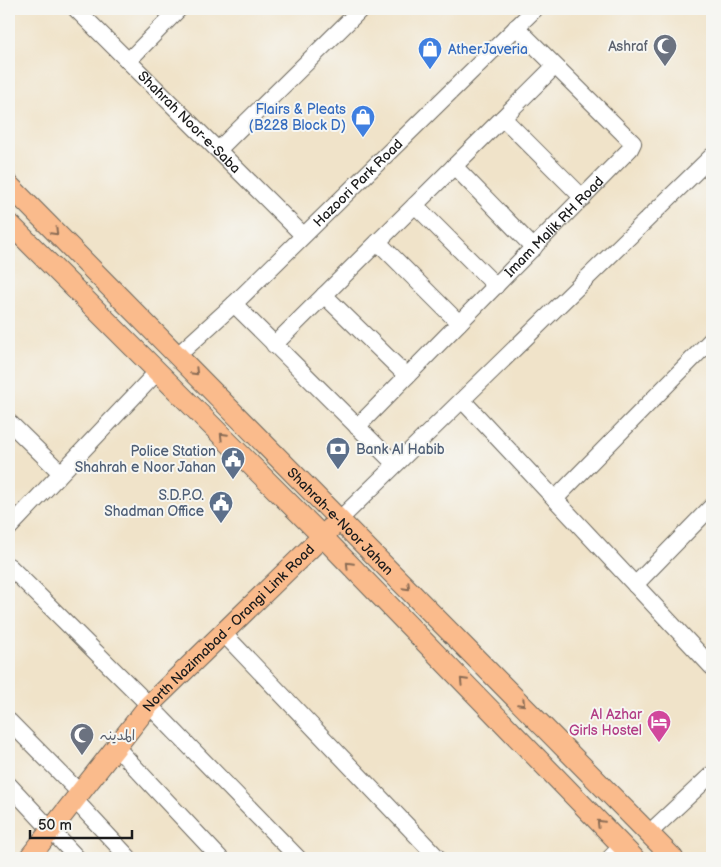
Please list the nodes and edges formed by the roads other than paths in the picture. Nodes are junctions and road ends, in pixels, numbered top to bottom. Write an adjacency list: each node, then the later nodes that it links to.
1 (76, 9): 6 (street, Shahrah Noor-e-Saba)
2 (179, 9): 6 (street)
3 (361, 9): 9 (street)
4 (535, 9): 5 (street, Hazoori Park Road)
5 (516, 27): 7 (street, Imam Malik RH Road); 17 (street, Hazoori Park Road)
6 (128, 61): 9 (street, Shahrah Noor-e-Saba)
7 (554, 67): 8 (street); 13 (street, Imam Malik RH Road)
8 (503, 118): 11 (street); 13 (street)
9 (219, 149): 17 (street, Shahrah Noor-e-Saba)
10 (712, 156): 29 (street)
11 (454, 166): 14 (street); 19 (street)
12 (9, 185): 15 (main road, Shahrah-e-Noor Jahan)
13 (583, 198): 19 (street, Imam Malik RH Road)
14 (415, 205): 18 (street); 20 (street)
15 (38, 214): 16 (main road); 26 (main road, Shahrah-e-Noor Jahan, one-way to 26)
16 (14, 228): 27 (main road, Shahrah-e-Noor Jahan)
17 (303, 235): 22 (street, Hazoori Park Road)
18 (378, 242): 21 (street); 23 (street)
19 (534, 248): 20 (street, Imam Malik RH Road)
20 (496, 286): 23 (street, Imam Malik RH Road)
21 (324, 295): 25 (street); 28 (street)
22 (234, 304): 25 (street); 26 (street, Hazoori Park Road)
23 (459, 323): 28 (street, Imam Malik RH Road)
24 (712, 339): 34 (street)
25 (274, 345): 31 (street)
26 (178, 355): 36 (main road, Shahrah-e-Noor Jahan, one-way to 36)
27 (158, 370): 33 (street); 38 (main road, Shahrah-e-Noor Jahan, one-way to 27)
28 (407, 376): 31 (street, Imam Malik RH Road)
29 (463, 401): 32 (street); 34 (street)
30 (9, 422): 33 (street)
31 (357, 427): 32 (street)
32 (395, 464): 36 (street)
33 (60, 472): 37 (street)
34 (555, 499): 40 (street)
35 (712, 506): 40 (street)
36 (340, 519): 38 (main road, North Nazimabad - Orangi Link Road); 50 (main road, Shahrah-e-Noor Jahan, one-way to 50)
37 (9, 528)
38 (322, 536): 41 (main road, North Nazimabad - Orangi Link Road); 51 (main road, Shahrah-e-Noor Jahan, one-way to 38)
39 (9, 566): 43 (street)
40 (635, 584): 42 (street)
41 (223, 633): 43 (main road, North Nazimabad - Orangi Link Road); 57 (street)
42 (712, 667)
43 (149, 705): 45 (main road, North Nazimabad - Orangi Link Road); 56 (street)
44 (9, 721): 48 (street)
45 (116, 747): 48 (main road, North Nazimabad - Orangi Link Road); 55 (street)
46 (712, 774): 50 (street)
47 (9, 785): 49 (street)
48 (77, 796): 49 (main road, North Nazimabad - Orangi Link Road); 54 (street)
49 (50, 829): 52 (main road, North Nazimabad - Orangi Link Road); 53 (street)
50 (650, 833): 58 (main road, Shahrah-e-Noor Jahan)
51 (622, 854)
52 (29, 858)
53 (78, 858)
54 (129, 858)
55 (220, 858)
56 (298, 858)
57 (438, 858)
58 (673, 858)

